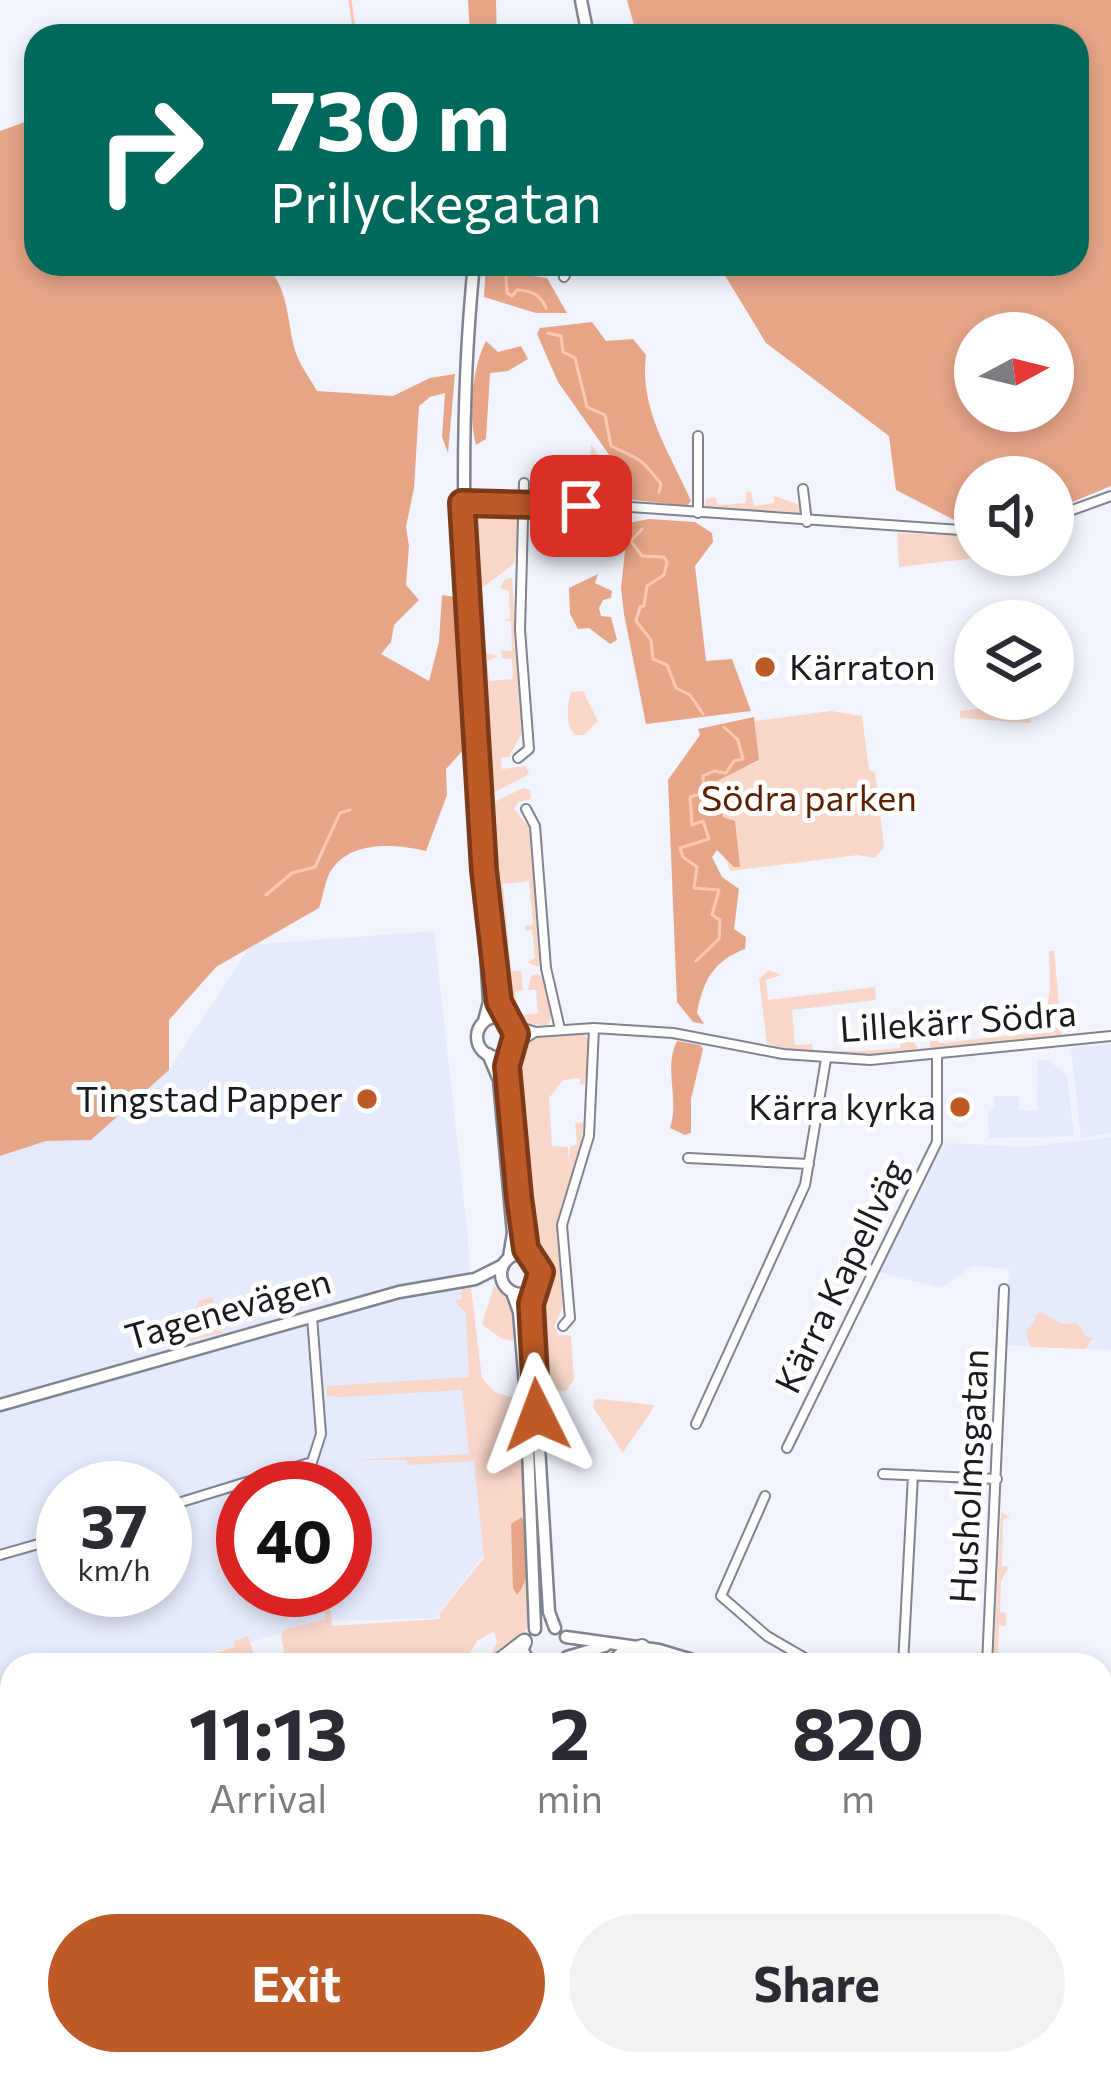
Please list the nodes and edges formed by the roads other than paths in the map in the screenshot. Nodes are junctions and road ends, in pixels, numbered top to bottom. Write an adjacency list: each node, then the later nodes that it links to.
1 (473, 276): 6 (street)
2 (698, 436): 9 (street)
3 (524, 484): 7 (street)
4 (803, 489): 10 (street)
5 (1111, 496): 8 (street)
6 (462, 503): 7 (street); 14 (street)
7 (524, 504): 9 (street); 12 (street)
8 (1074, 509)
9 (698, 513): 10 (street)
10 (807, 522): 11 (street)
11 (954, 530)
12 (518, 758)
13 (526, 809): 18 (street)
14 (484, 870): 15 (street); 16 (street)
15 (484, 1021): 16 (street); 22 (street)
16 (509, 1022): 19 (street, Lillekärr Södra); 21 (street)
17 (594, 1028): 18 (street, Lillekärr Södra); 24 (street, Lillekärr Södra); 34 (street)
18 (560, 1029): 19 (street, Lillekärr Södra)
19 (536, 1032): 21 (street, Lillekärr Södra)
20 (1111, 1036): 23 (street, Lillekärr Södra)
21 (512, 1048): 22 (street); 27 (street)
22 (488, 1054): 28 (street)
23 (937, 1055): 24 (street, Lillekärr Södra); 37 (street, Kärra Kapellväg)
24 (826, 1059): 26 (street)
25 (688, 1158): 26 (street)
26 (808, 1165): 36 (street)
27 (531, 1256): 28 (street); 31 (street)
28 (506, 1261): 29 (street, Tagenevägen); 30 (street)
29 (475, 1279): 30 (street, Tagenevägen); 33 (street, Tagenevägen)
30 (508, 1289): 31 (street); 46 (street)
31 (534, 1289): 45 (street)
32 (1004, 1289): 40 (street, Husholmsgatan)
33 (313, 1317): 35 (street, Tagenevägen); 42 (street)
34 (562, 1326)
35 (0, 1405)
36 (696, 1424)
37 (788, 1448)
38 (883, 1474): 39 (street)
39 (913, 1475): 40 (street); 58 (street)
40 (997, 1479): 59 (street, Husholmsgatan)
41 (765, 1496): 57 (street)
42 (192, 1499)
43 (36, 1545): 44 (street)
44 (0, 1555)
45 (555, 1628): 46 (street); 47 (street)
46 (535, 1629): 48 (street)
47 (566, 1637): 49 (street); 53 (street)
48 (524, 1642): 51 (highway); 52 (street)
49 (620, 1644): 50 (street); 54 (street)
50 (642, 1647): 55 (highway); 56 (street)
51 (510, 1653)
52 (525, 1653)
53 (566, 1653)
54 (593, 1653)
55 (626, 1653)
56 (664, 1653)
57 (797, 1653)
58 (904, 1653)
59 (988, 1653)

